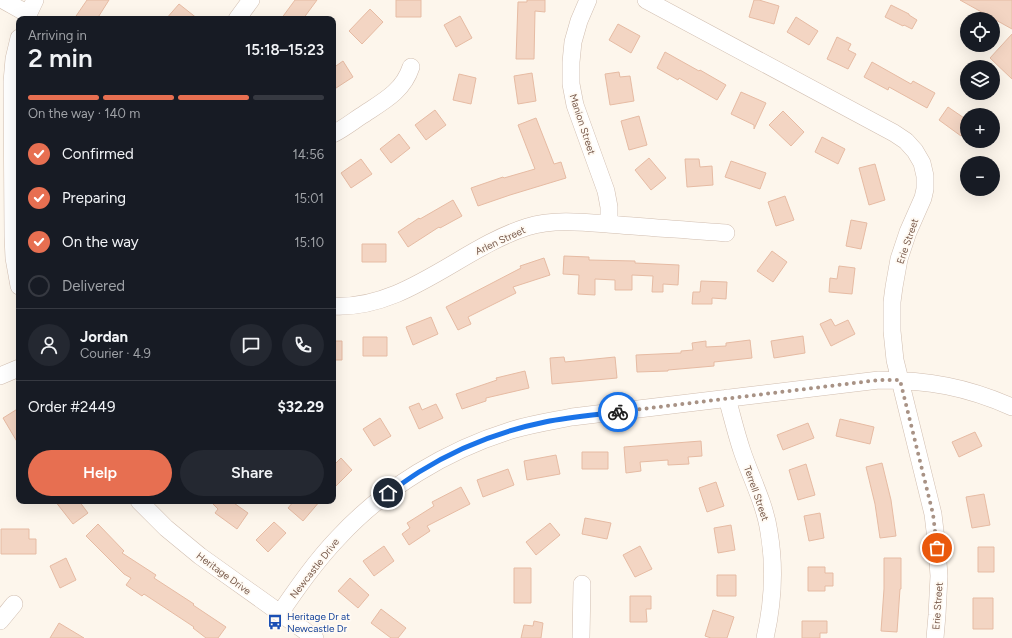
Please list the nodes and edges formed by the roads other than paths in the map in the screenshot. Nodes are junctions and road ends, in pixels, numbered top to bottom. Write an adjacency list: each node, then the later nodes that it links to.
1 (3, 0): 5 (street)
2 (251, 0): 6 (street)
3 (588, 0): 11 (street, Manion Street)
4 (646, 0): 17 (street, Erie Street)
5 (30, 11)
6 (239, 16)
7 (16, 51): 10 (street)
8 (411, 67): 9 (street)
9 (336, 132)
10 (6, 137): 13 (street)
11 (609, 224): 12 (street, Arlen Street); 14 (street, Arlen Street)
12 (726, 233)
13 (16, 269)
14 (336, 306)
15 (16, 369): 16 (street)
16 (0, 376)
17 (900, 380): 18 (street, Newcastle Drive); 19 (street, Newcastle Drive); 28 (street, Erie Street)
18 (727, 398): 23 (street, Newcastle Drive); 27 (street, Terrell Street)
19 (1012, 408)
20 (142, 504): 23 (street, Heritage Drive)
21 (582, 584): 26 (street)
22 (14, 604): 24 (street)
23 (280, 613): 25 (street, Heritage Drive)
24 (0, 621)
25 (315, 638)
26 (581, 638)
27 (765, 638)
28 (935, 638)

